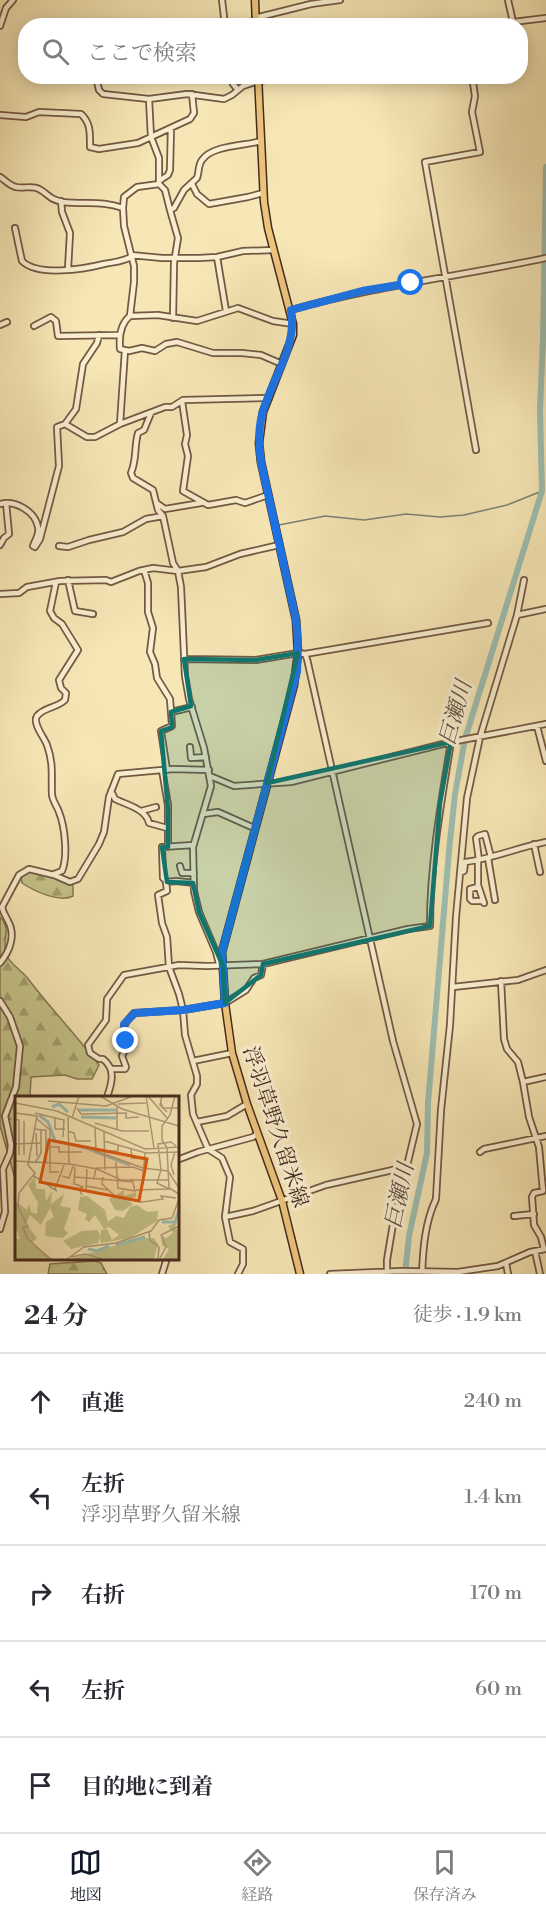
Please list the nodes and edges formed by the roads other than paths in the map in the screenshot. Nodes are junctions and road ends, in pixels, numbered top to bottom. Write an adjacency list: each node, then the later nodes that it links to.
1 (13, 0): 11 (street)
2 (222, 0): 6 (street)
3 (255, 0): 7 (main road)
4 (340, 0): 7 (street)
5 (508, 0): 8 (street)
6 (224, 18)
7 (255, 18)
8 (512, 18)
9 (546, 18): 10 (street)
10 (528, 20)
11 (0, 27)
12 (98, 84): 19 (street)
13 (233, 84): 17 (street)
14 (247, 84): 17 (street)
15 (258, 84): 23 (main road, 浮羽草野久留米線)
16 (473, 84): 38 (street)
17 (238, 90): 18 (street)
18 (192, 94): 19 (street); 21 (street)
19 (149, 99): 22 (street)
20 (0, 115): 22 (street)
21 (171, 128): 22 (street); 25 (street)
22 (151, 137): 25 (street)
23 (261, 141): 26 (street); 27 (main road, 浮羽草野久留米線)
24 (0, 177): 28 (street)
25 (159, 182): 29 (street); 30 (street)
26 (192, 184): 27 (street); 30 (street)
27 (263, 193): 32 (main road, 浮羽草野久留米線)
28 (61, 201): 29 (street); 37 (street)
29 (123, 208): 33 (street)
30 (170, 210): 36 (street)
31 (15, 228): 37 (street)
32 (274, 250): 34 (street); 39 (main road, 浮羽草野久留米線)
33 (131, 256): 36 (street); 37 (street); 41 (street)
34 (217, 257): 36 (street); 40 (street)
35 (546, 258): 38 (street)
36 (174, 259): 42 (street)
37 (69, 269)
38 (445, 278): 39 (street); 56 (street)
39 (291, 310): 44 (main road, 浮羽草野久留米線)
40 (226, 311): 42 (street); 44 (street)
41 (130, 316): 42 (street); 48 (street)
42 (173, 318)
43 (7, 322): 45 (street)
44 (293, 324): 50 (main road, 浮羽草野久留米線)
45 (0, 325)
46 (34, 326): 47 (street)
47 (99, 335): 48 (street); 54 (street)
48 (118, 335): 49 (street)
49 (124, 350): 50 (street); 55 (street)
50 (282, 364): 51 (main road, 浮羽草野久留米線)
51 (269, 398): 52 (street); 57 (main road, 浮羽草野久留米線)
52 (182, 401): 53 (street); 60 (street)
53 (151, 413): 55 (street); 59 (street)
54 (65, 424): 55 (street); 58 (street)
55 (120, 424)
56 (476, 450)
57 (268, 495): 60 (street); 64 (main road, 浮羽草野久留米線)
58 (6, 503): 61 (street); 63 (street)
59 (157, 503): 60 (street); 62 (street)
60 (201, 503)
61 (0, 504)
62 (163, 516): 65 (street); 67 (street)
63 (0, 545)
64 (279, 545): 67 (street); 76 (main road, 浮羽草野久留米線)
65 (59, 546)
66 (144, 570): 67 (street); 68 (street); 79 (street)
67 (178, 572): 77 (street)
68 (68, 580): 70 (street); 73 (street)
69 (524, 580): 74 (street)
70 (56, 582): 71 (street); 110 (street)
71 (0, 594)
72 (546, 609): 74 (street)
73 (93, 614)
74 (517, 615): 82 (street)
75 (488, 623): 76 (street)
76 (302, 654): 77 (street); 89 (street); 91 (main road, 浮羽草野久留米線)
77 (184, 659): 78 (street)
78 (192, 707): 79 (street); 85 (street)
79 (171, 712): 87 (street)
80 (546, 724): 81 (street)
81 (537, 726): 82 (street); 86 (street)
82 (480, 737): 83 (street); 102 (street)
83 (451, 742): 89 (street); 115 (street)
84 (190, 747): 85 (street)
85 (206, 757): 88 (street)
86 (546, 761)
87 (165, 770): 88 (street); 92 (street); 96 (street)
88 (209, 770): 90 (street)
89 (331, 773): 91 (street); 115 (street)
90 (210, 776): 91 (street); 95 (street)
91 (267, 783): 97 (main road, 浮羽草野久留米線)
92 (111, 791): 94 (street); 110 (street)
93 (156, 807): 94 (street)
94 (141, 811): 96 (street)
95 (203, 814): 97 (street); 100 (street)
96 (168, 828): 101 (street)
97 (255, 828): 118 (main road, 浮羽草野久留米線)
98 (546, 842): 99 (street)
99 (534, 844): 103 (street); 107 (street)
100 (193, 845): 101 (street); 108 (street)
101 (168, 847): 111 (street)
102 (463, 848): 105 (street); 109 (street)
103 (489, 857): 104 (street); 104 (street); 114 (street)
104 (478, 860): 105 (street); 113 (street)
105 (465, 862): 109 (street)
106 (180, 866): 108 (street)
107 (540, 872)
108 (194, 873): 112 (street)
109 (460, 873): 122 (street)
110 (54, 875): 116 (street)
111 (167, 882): 112 (street); 119 (street)
112 (194, 883): 118 (street)
113 (478, 887): 113 (street)
114 (495, 900)
115 (370, 939): 117 (street); 141 (street)
116 (0, 963)
117 (263, 964): 118 (street); 124 (street)
118 (223, 966): 119 (street); 124 (main road, 浮羽草野久留米線)
119 (169, 967): 125 (street); 128 (street)
120 (546, 970): 121 (street)
121 (501, 981): 122 (street); 130 (street)
122 (453, 987): 153 (street)
123 (0, 1001): 147 (street)
124 (225, 1003): 125 (street); 126 (main road, 浮羽草野久留米線)
125 (183, 1010): 127 (street); 128 (street)
126 (232, 1053): 127 (street); 132 (main road, 浮羽草野久留米線)
127 (192, 1061): 133 (street)
128 (112, 1069): 131 (street)
129 (546, 1077): 130 (street)
130 (523, 1082): 136 (street)
131 (107, 1096)
132 (247, 1104): 133 (street); 134 (main road, 浮羽草野久留米線)
133 (197, 1122): 137 (street)
134 (257, 1134): 137 (street); 143 (main road, 浮羽草野久留米線)
135 (546, 1136): 136 (street)
136 (537, 1138): 138 (street); 139 (street)
137 (208, 1149): 140 (street); 146 (street)
138 (480, 1152)
139 (543, 1153): 142 (street)
140 (178, 1160)
141 (406, 1167): 143 (street); 152 (street)
142 (544, 1192): 144 (street)
143 (282, 1201): 146 (street); 156 (main road, 浮羽草野久留米線)
144 (534, 1215): 145 (street); 148 (street)
145 (513, 1216)
146 (225, 1217): 155 (street)
147 (0, 1229)
148 (545, 1249): 149 (street)
149 (535, 1251): 151 (street); 159 (street)
150 (166, 1259): 154 (street)
151 (506, 1263): 153 (street); 158 (street)
152 (387, 1272): 153 (street); 157 (street)
153 (422, 1273)
154 (162, 1274)
155 (238, 1274)
156 (300, 1274)
157 (330, 1274)
158 (508, 1274)
159 (540, 1274)

